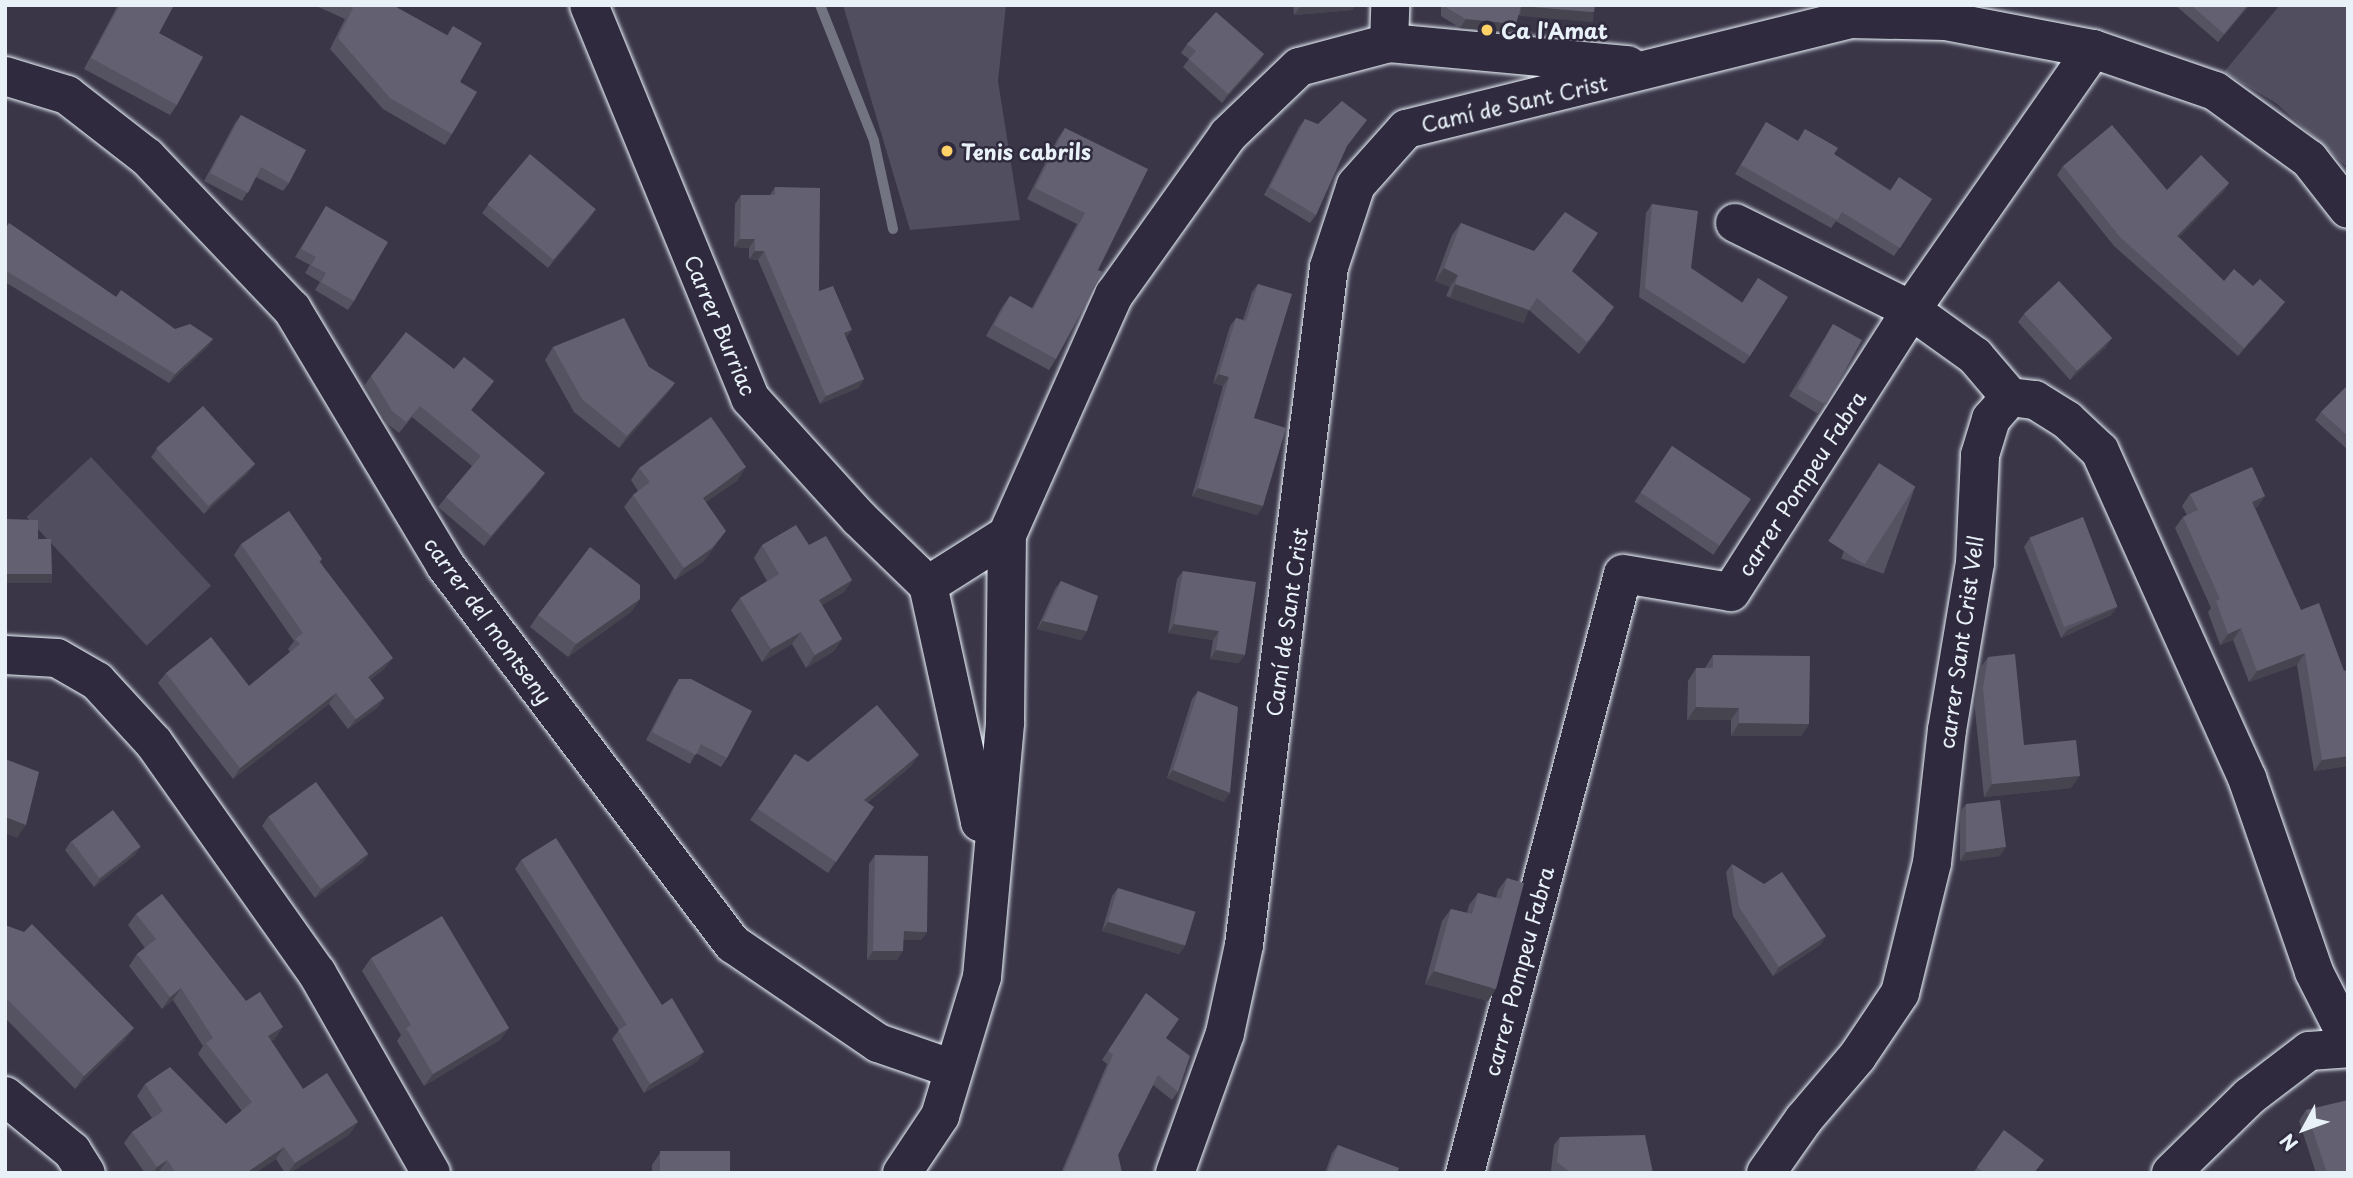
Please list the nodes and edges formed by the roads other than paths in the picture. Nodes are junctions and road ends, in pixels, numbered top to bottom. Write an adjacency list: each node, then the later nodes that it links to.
1 (589, 5): 12 (street, Carrer Burriac)
2 (1390, 5): 3 (street)
3 (1389, 43): 5 (street); 11 (street)
4 (2093, 49): 5 (street, Camí de Sant Crist); 7 (street, Camí de Sant Crist); 9 (street, carrer Pompeu Fabra)
5 (1662, 69): 24 (street, Camí de Sant Crist)
6 (5, 76): 19 (street, carrer del montseny)
7 (2348, 209)
8 (1735, 223): 9 (street)
9 (1911, 310): 10 (street); 25 (street, carrer Pompeu Fabra)
10 (2010, 397): 17 (street); 26 (street, carrer Sant Crist Vell)
11 (1007, 534): 12 (street); 14 (street)
12 (929, 586): 15 (street)
13 (5, 655): 22 (street)
14 (1005, 697): 15 (street); 16 (street)
15 (956, 708): 16 (street)
16 (995, 828): 19 (street)
17 (2348, 1039)
18 (2348, 1048): 27 (street)
19 (953, 1069): 23 (street)
20 (5, 1096): 21 (street)
21 (86, 1173)
22 (430, 1173)
23 (902, 1173)
24 (1175, 1173)
25 (1465, 1173)
26 (1766, 1173)
27 (2171, 1173)

